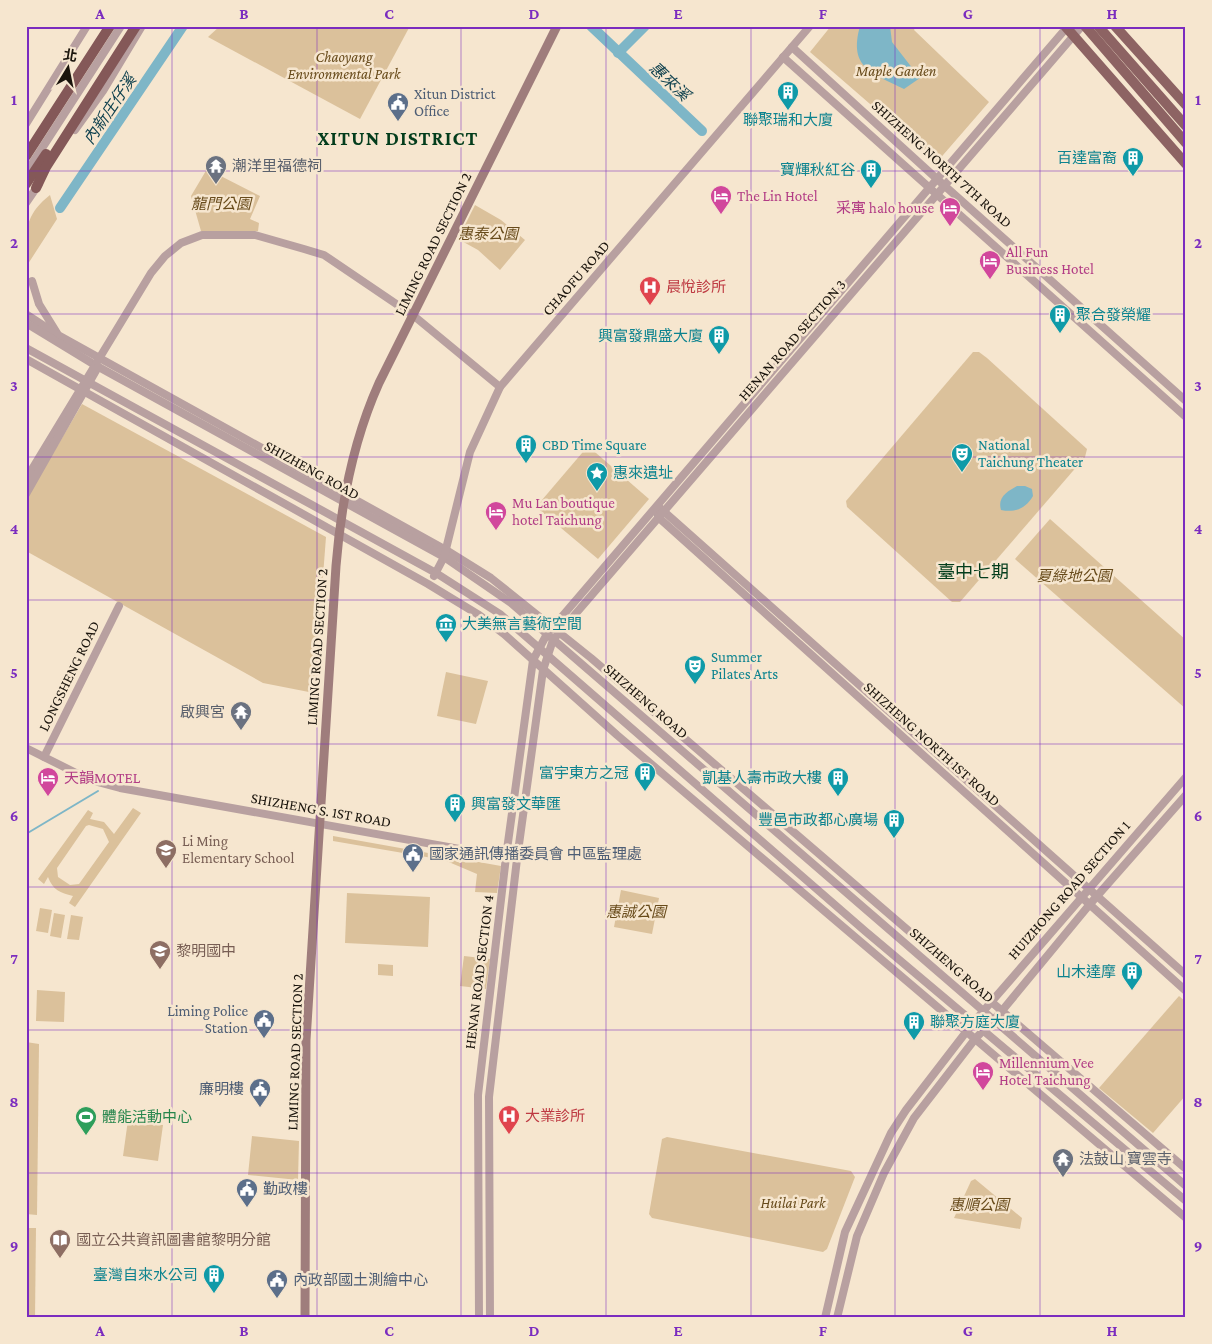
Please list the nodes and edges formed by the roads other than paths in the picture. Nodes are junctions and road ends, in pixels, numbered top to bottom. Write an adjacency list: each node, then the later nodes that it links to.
1 (87, 26): 18 (street)
2 (102, 26): 21 (highway)
3 (110, 26): 22 (highway)
4 (116, 26): 24 (street)
5 (121, 26): 25 (street)
6 (128, 26): 27 (highway)
7 (136, 26): 29 (highway)
8 (142, 26): 29 (street)
9 (557, 26): 34 (main road, LIMING ROAD SECTION 2)
10 (810, 26): 15 (street, CHAOFU ROAD)
11 (1084, 26): 14 (street); 20 (main road)
12 (1098, 26): 19 (main road)
13 (1115, 26): 17 (main road)
14 (1068, 29): 23 (main road); 26 (street, HENAN ROAD SECTION 3); 28 (street, HENAN ROAD SECTION 3)
15 (792, 46): 16 (street, CHAOFU ROAD); 26 (street, SHIZHENG NORTH 7TH ROAD)
16 (783, 57): 30 (street, SHIZHENG NORTH 7TH ROAD); 42 (street, CHAOFU ROAD)
17 (1186, 105)
18 (26, 124)
19 (1186, 126)
20 (1186, 143)
21 (26, 145)
22 (26, 156)
23 (1186, 164)
24 (26, 166)
25 (26, 173)
26 (937, 179): 28 (street, SHIZHENG NORTH 7TH ROAD); 30 (street, HENAN ROAD SECTION 3)
27 (26, 184)
28 (943, 185): 30 (street, HENAN ROAD SECTION 3); 44 (street, SHIZHENG NORTH 7TH ROAD)
29 (36, 188): 31 (street)
30 (932, 191): 45 (street, SHIZHENG NORTH 7TH ROAD); 49 (street, HENAN ROAD SECTION 3); 50 (street, HENAN ROAD SECTION 3)
31 (26, 203)
32 (32, 281): 36 (street)
33 (26, 314): 36 (street, SHIZHENG ROAD)
34 (414, 316): 38 (street); 42 (street); 48 (main road, LIMING ROAD SECTION 2)
35 (27, 323): 40 (street, SHIZHENG ROAD)
36 (58, 335): 38 (street, SHIZHENG ROAD)
37 (26, 348): 41 (street, SHIZHENG ROAD)
38 (101, 356): 40 (street); 48 (street, SHIZHENG ROAD)
39 (26, 359): 43 (street)
40 (96, 366): 41 (street); 48 (street, SHIZHENG ROAD)
41 (87, 381): 43 (street); 52 (street, SHIZHENG ROAD)
42 (500, 387): 54 (street, CHAOFU ROAD)
43 (82, 390): 46 (street); 47 (street); 53 (street)
44 (1186, 401)
45 (1186, 418)
46 (26, 480)
47 (26, 494)
48 (344, 499): 52 (main road, LIMING ROAD SECTION 2); 54 (street, SHIZHENG ROAD)
49 (656, 506): 50 (street, SHIZHENG NORTH 1ST ROAD); 51 (street); 58 (street, HENAN ROAD SECTION 3)
50 (665, 510): 51 (street, HENAN ROAD SECTION 3); 73 (street, SHIZHENG NORTH 1ST ROAD)
51 (658, 517): 59 (street, HENAN ROAD SECTION 3); 75 (street, SHIZHENG NORTH 1ST ROAD)
52 (340, 522): 53 (main road, LIMING ROAD SECTION 2); 55 (street, SHIZHENG ROAD)
53 (338, 534): 56 (street); 70 (main road, LIMING ROAD SECTION 2)
54 (445, 553): 55 (street, CHAOFU ROAD); 58 (street, SHIZHENG ROAD); 60 (street, SHIZHENG ROAD)
55 (436, 573): 56 (street, CHAOFU ROAD); 62 (street, SHIZHENG ROAD)
56 (428, 584): 64 (street)
57 (119, 606): 67 (street, LONGSHENG ROAD)
58 (553, 627): 59 (street, SHIZHENG ROAD); 60 (street, HENAN ROAD SECTION 3)
59 (560, 632): 61 (street, HENAN ROAD SECTION 3); 79 (street, SHIZHENG ROAD)
60 (547, 634): 61 (street, SHIZHENG ROAD); 62 (street, HENAN ROAD SECTION 4)
61 (553, 640): 63 (street, HENAN ROAD SECTION 3); 80 (street, SHIZHENG ROAD)
62 (538, 647): 63 (street, SHIZHENG ROAD); 64 (street, HENAN ROAD SECTION 4)
63 (547, 654): 65 (street, HENAN ROAD SECTION 3); 83 (street, SHIZHENG ROAD)
64 (533, 660): 65 (street); 71 (street, HENAN ROAD SECTION 4)
65 (543, 670): 72 (street, HENAN ROAD SECTION 4); 84 (street)
66 (26, 748): 67 (street, SHIZHENG S. 1ST ROAD)
67 (44, 757): 70 (street, SHIZHENG S. 1ST ROAD)
68 (1186, 777): 73 (street, HUIZHONG ROAD SECTION 1)
69 (1186, 795): 74 (street, HUIZHONG ROAD SECTION 1)
70 (320, 824): 71 (street, SHIZHENG S. 1ST ROAD); 91 (main road, LIMING ROAD SECTION 2)
71 (506, 857): 72 (street, SHIZHENG S. 1ST ROAD); 92 (street, HENAN ROAD SECTION 4)
72 (517, 859): 93 (street, HENAN ROAD SECTION 4)
73 (1088, 889): 74 (street, SHIZHENG NORTH 1ST ROAD); 75 (street, HUIZHONG ROAD SECTION 1)
74 (1097, 896): 76 (street, HUIZHONG ROAD SECTION 1); 77 (street, SHIZHENG NORTH 1ST ROAD)
75 (1082, 897): 76 (street, SHIZHENG NORTH 1ST ROAD); 79 (street, HUIZHONG ROAD SECTION 1)
76 (1090, 904): 78 (street, SHIZHENG NORTH 1ST ROAD); 81 (street, HUIZHONG ROAD SECTION 1)
77 (1186, 975)
78 (1186, 991)
79 (991, 1002): 80 (street, HUIZHONG ROAD SECTION 1); 81 (street, SHIZHENG ROAD)
80 (984, 1011): 82 (street, SHIZHENG ROAD); 83 (street, HUIZHONG ROAD SECTION 1)
81 (1002, 1012): 82 (street, HUIZHONG ROAD SECTION 1); 87 (street, SHIZHENG ROAD)
82 (994, 1020): 85 (street, HUIZHONG ROAD SECTION 1); 88 (street, SHIZHENG ROAD)
83 (973, 1023): 84 (street, HUIZHONG ROAD SECTION 1); 85 (street, SHIZHENG ROAD)
84 (966, 1031): 86 (street); 94 (street, HUIZHONG ROAD SECTION 1)
85 (983, 1031): 86 (street, HUIZHONG ROAD SECTION 1); 89 (street, SHIZHENG ROAD)
86 (975, 1039): 90 (street); 95 (street, HUIZHONG ROAD SECTION 1)
87 (1186, 1169)
88 (1186, 1186)
89 (1186, 1202)
90 (1186, 1218)
91 (305, 1318)
92 (479, 1318)
93 (490, 1318)
94 (825, 1318)
95 (837, 1318)

